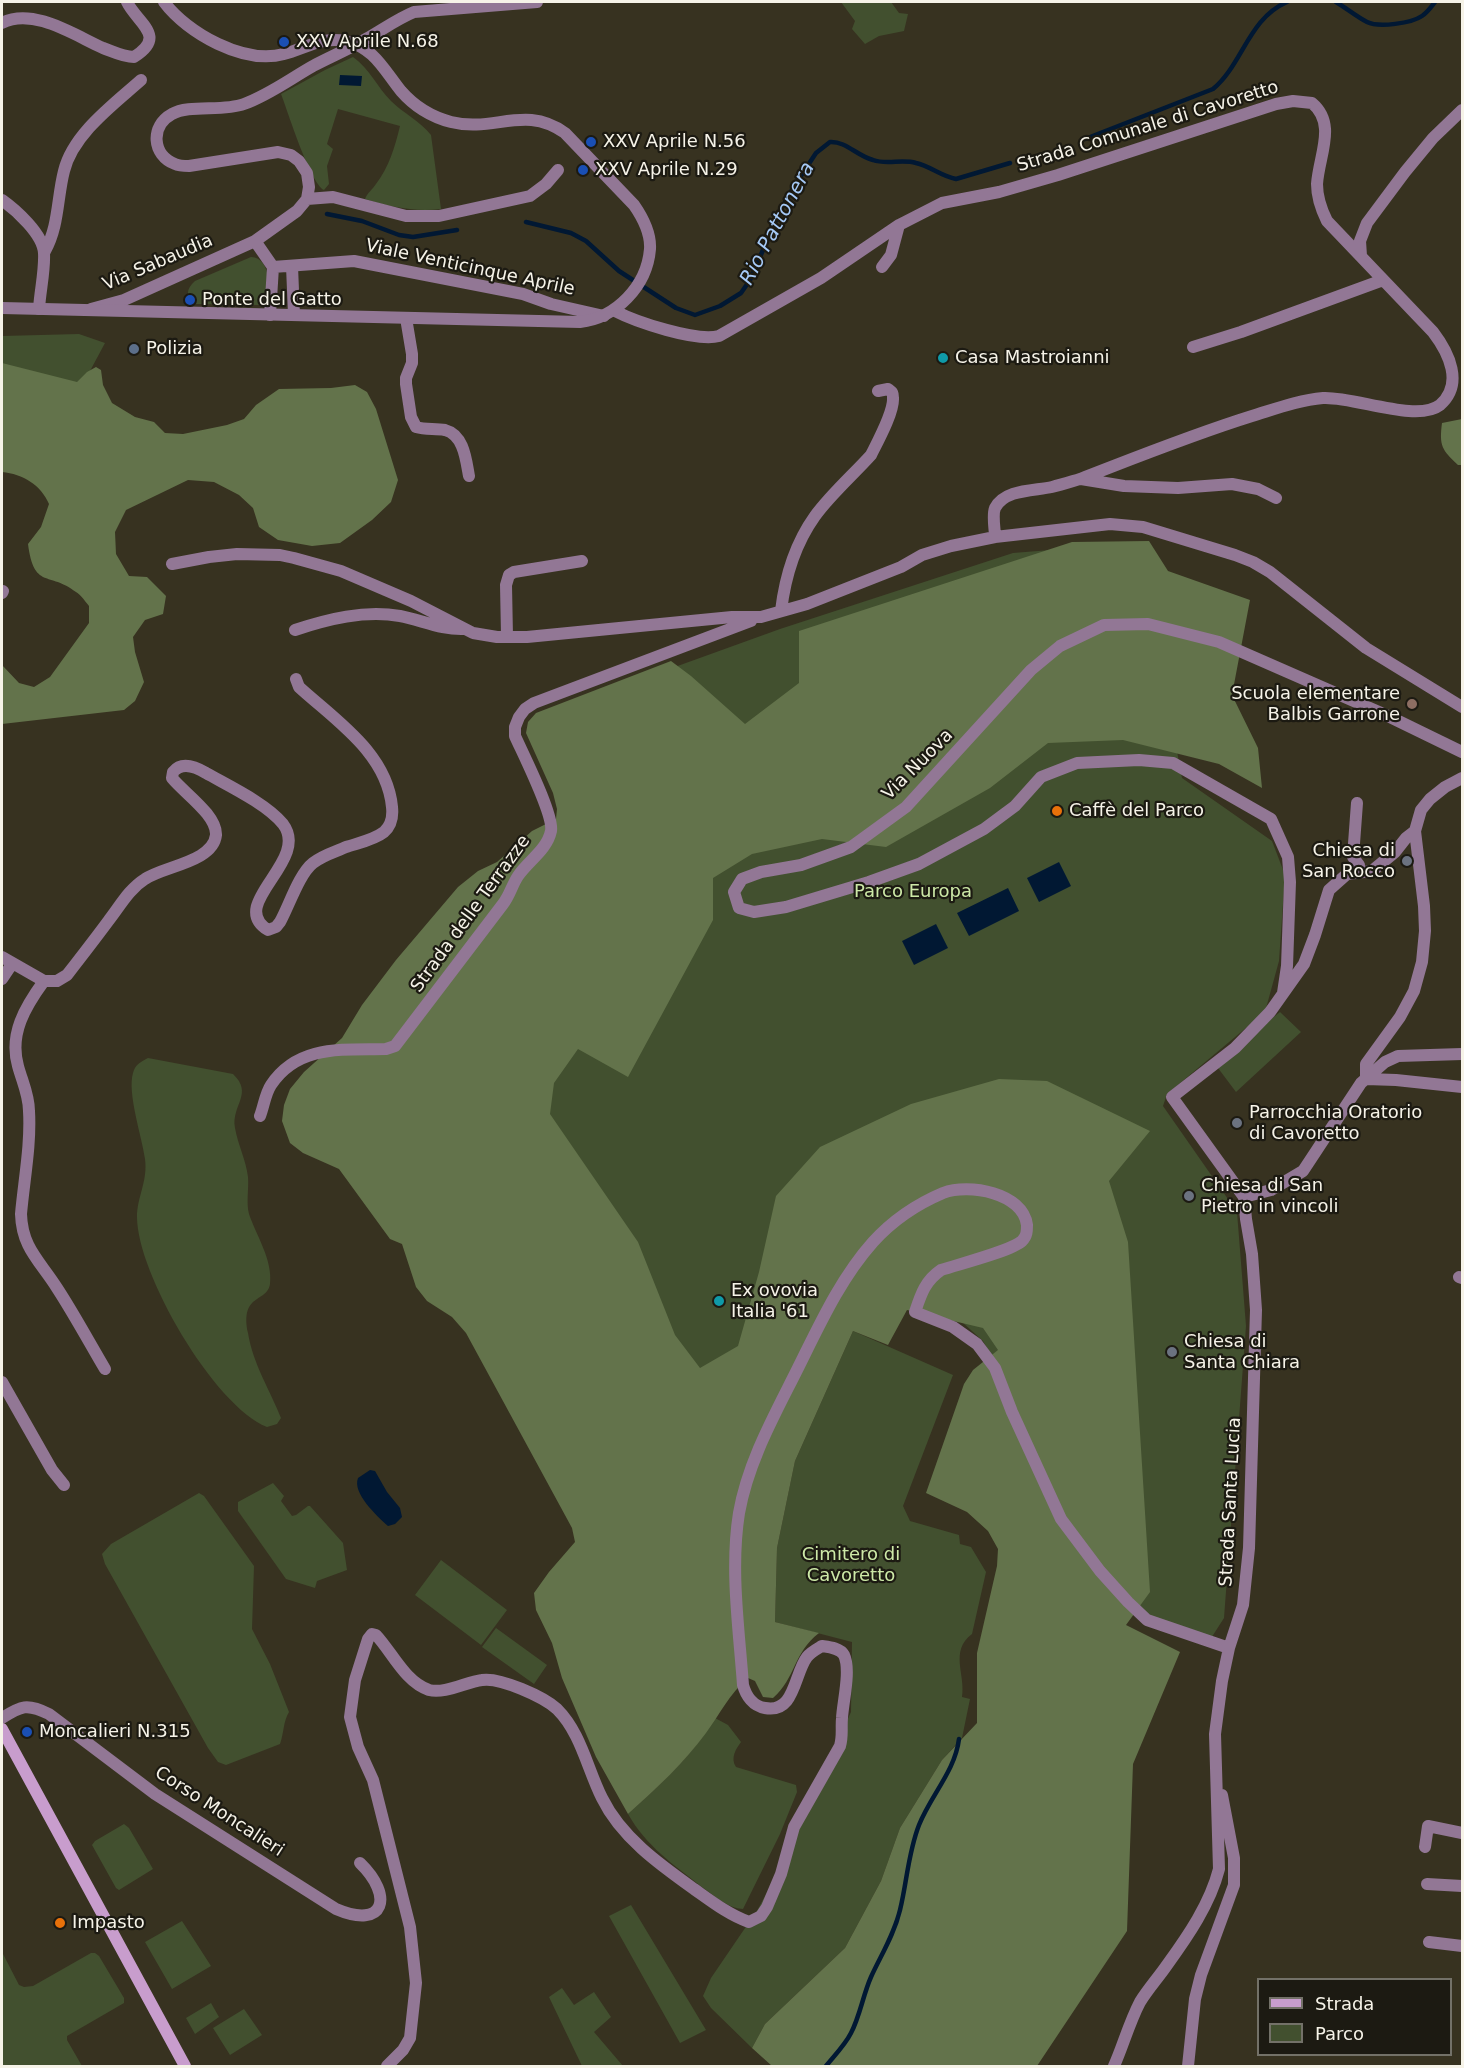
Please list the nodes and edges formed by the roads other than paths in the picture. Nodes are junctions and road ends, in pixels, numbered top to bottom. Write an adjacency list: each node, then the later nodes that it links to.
1 (127, 2): 4 (street)
2 (164, 2): 5 (street)
3 (537, 2): 5 (street)
4 (2, 23)
5 (357, 44): 9 (street); 22 (street)
6 (141, 81): 13 (street)
7 (1462, 110): 14 (street)
8 (558, 171): 9 (street)
9 (307, 198): 12 (street, Via Sabaudia)
10 (2, 200): 13 (street)
11 (899, 225): 14 (street, Strada Comunale di Cavoretto); 17 (street); 22 (street, Strada Comunale di Cavoretto)
12 (255, 241): 16 (street); 21 (street, Via Sabaudia)
13 (45, 251): 20 (street)
14 (1361, 256): 18 (street, Strada Comunale di Cavoretto)
15 (292, 266): 16 (street, Viale Venticinque Aprile); 22 (street, Viale Venticinque Aprile); 24 (street)
16 (273, 267): 23 (street)
17 (882, 267)
18 (1383, 280): 26 (street); 29 (street, Strada Comunale di Cavoretto)
19 (2, 308): 20 (street, Via Sabaudia)
20 (39, 309): 21 (street, Via Sabaudia)
21 (90, 309): 23 (street, Viale Venticinque Aprile)
22 (609, 313): 25 (street, Viale Venticinque Aprile)
23 (270, 315): 24 (street, Viale Venticinque Aprile)
24 (294, 315): 25 (street, Viale Venticinque Aprile)
25 (406, 318): 28 (street)
26 (1192, 347)
27 (878, 391): 34 (street)
28 (469, 476)
29 (1080, 479): 30 (street); 31 (street, Strada Comunale di Cavoretto)
30 (1276, 498)
31 (995, 537): 34 (street, Strada delle Terrazze); 40 (street)
32 (582, 561): 38 (street)
33 (172, 564): 36 (street, Strada delle Terrazze)
34 (781, 611): 35 (street, Strada delle Terrazze)
35 (761, 617): 38 (street, Strada delle Terrazze); 53 (street, Strada delle Terrazze)
36 (465, 629): 37 (street, Strada delle Terrazze); 38 (street, Strada delle Terrazze)
37 (294, 630)
38 (507, 636)
39 (296, 679): 48 (street)
40 (1462, 707)
41 (1462, 752): 49 (street, Via Nuova)
42 (1462, 778): 44 (street)
43 (1357, 803): 45 (street)
44 (1415, 831): 45 (street); 51 (street)
45 (1347, 874): 49 (street)
46 (7, 961): 47 (street); 48 (street)
47 (2, 979)
48 (44, 981): 55 (street)
49 (1283, 993): 54 (street)
50 (1462, 1054): 51 (street)
51 (1366, 1079): 52 (street); 54 (street)
52 (1462, 1087)
53 (260, 1116)
54 (1244, 1197): 58 (street, Strada Santa Lucia)
55 (105, 1369)
56 (2, 1382): 57 (street)
57 (64, 1485)
58 (1229, 1648): 61 (street, Strada Santa Lucia); 70 (street)
59 (2, 1718): 64 (street, Corso Moncalieri)
60 (2, 1729): 69 (main road)
61 (1215, 1768): 71 (street, Strada Santa Lucia); 72 (street)
62 (1462, 1833): 63 (street)
63 (1425, 1847)
64 (360, 1863)
65 (1427, 1884): 66 (street)
66 (1462, 1886)
67 (1429, 1942): 68 (street)
68 (1462, 1946)
69 (185, 2067)
70 (387, 2067)
71 (1114, 2067)
72 (1188, 2067)

